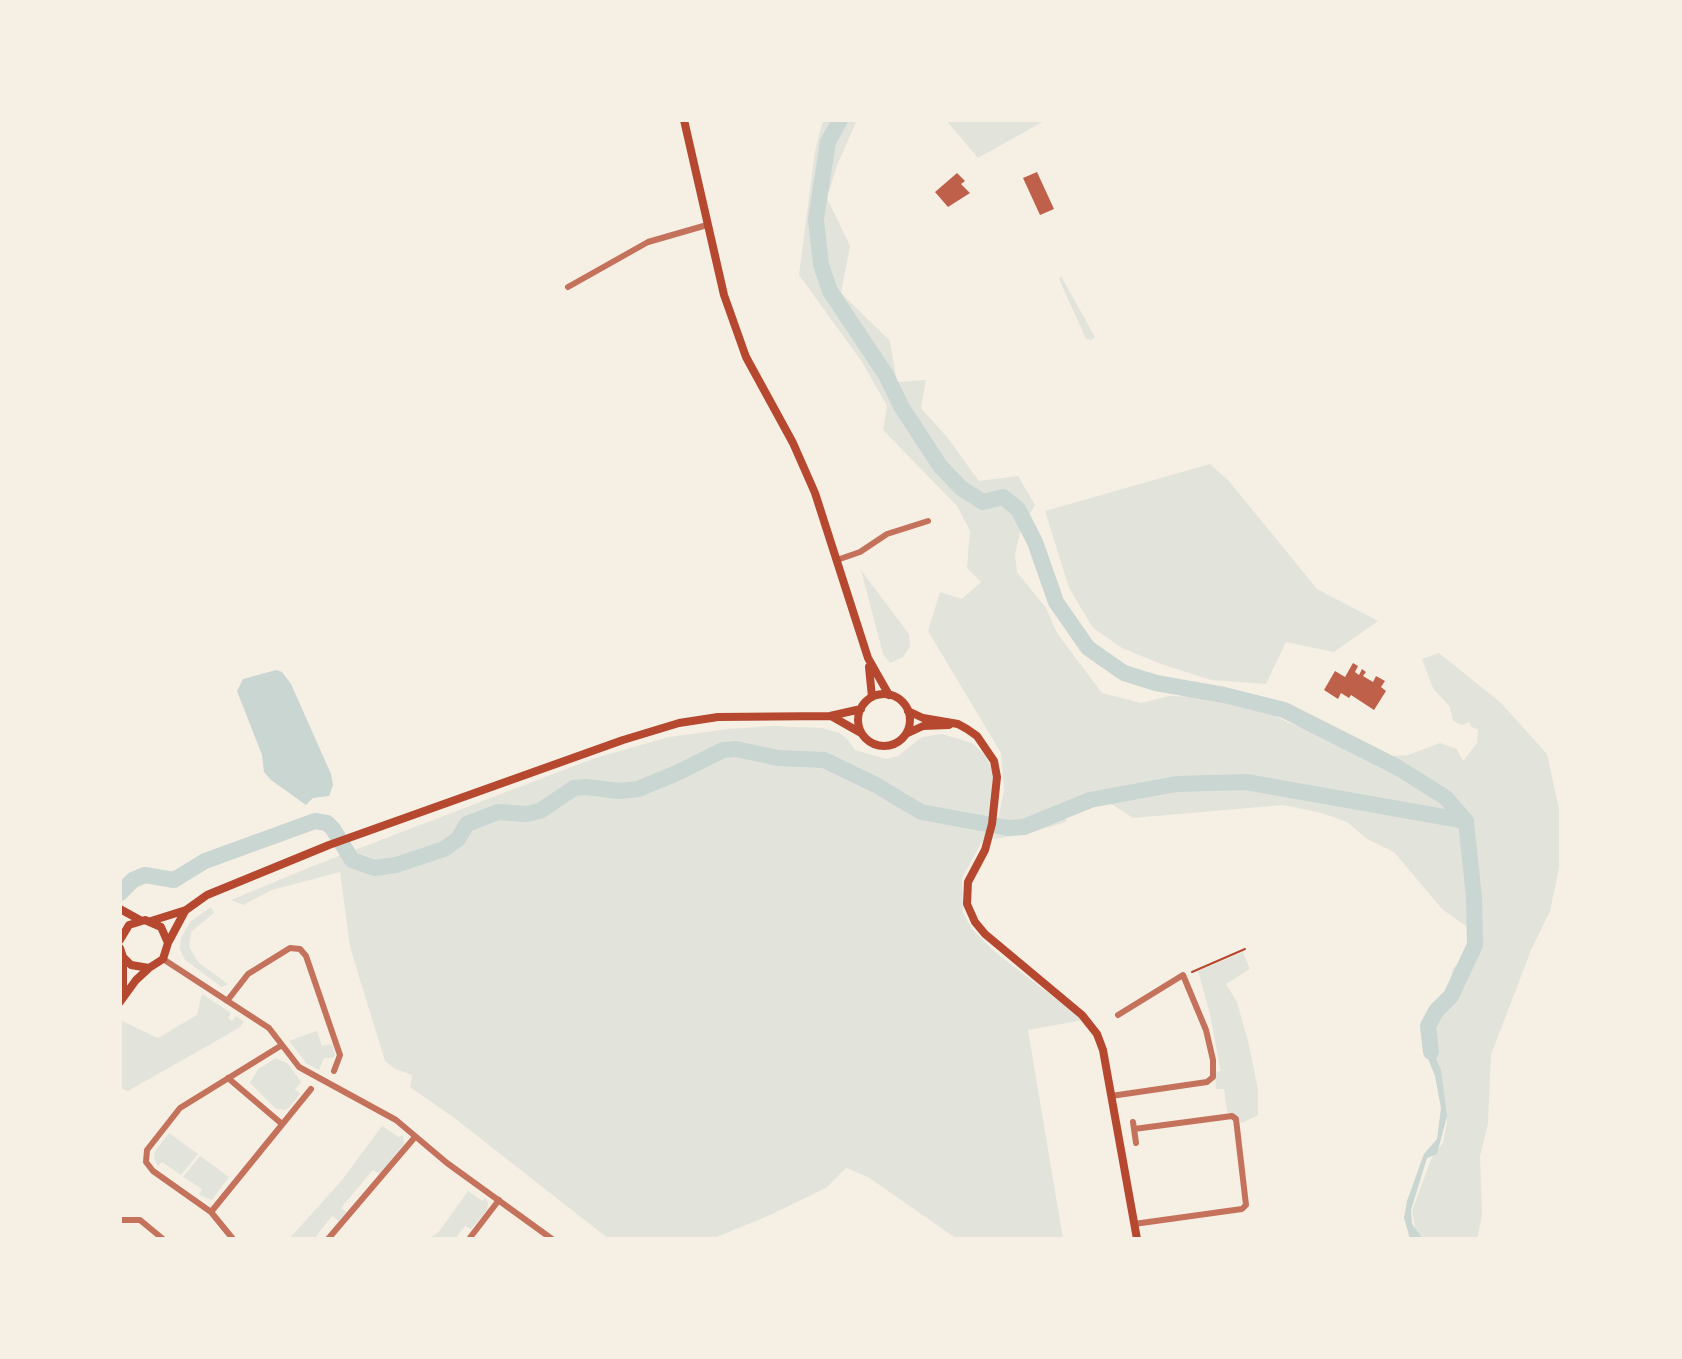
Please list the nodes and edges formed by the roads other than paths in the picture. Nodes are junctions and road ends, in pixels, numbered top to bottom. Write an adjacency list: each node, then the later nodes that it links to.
1 (684, 120): 2 (main road)
2 (707, 225): 3 (street); 5 (main road)
3 (568, 287)
4 (928, 521): 5 (street)
5 (837, 560): 6 (main road)
6 (868, 658): 7 (main road); 8 (main road)
7 (889, 695): 8 (main road); 10 (main road)
8 (872, 697): 9 (main road)
9 (861, 709): 11 (main road); 13 (main road)
10 (908, 711): 12 (main road); 14 (main road)
11 (830, 716): 13 (main road); 15 (main road)
12 (958, 724): 14 (main road); 31 (main road)
13 (862, 734): 14 (main road)
14 (905, 735)
15 (186, 910): 18 (main road); 20 (main road)
16 (124, 911): 17 (main road)
17 (140, 920): 18 (main road); 19 (main road)
18 (151, 921): 20 (main road)
19 (120, 940)
20 (168, 943): 22 (main road)
21 (122, 952): 23 (main road); 24 (main road)
22 (163, 959): 23 (main road); 25 (street)
23 (149, 968): 24 (main road)
24 (122, 999)
25 (227, 1001): 27 (street); 28 (street)
26 (1118, 1015): 31 (street)
27 (282, 1045): 29 (street); 33 (street)
28 (334, 1071)
29 (228, 1078): 32 (street); 36 (street)
30 (311, 1089): 32 (street)
31 (1111, 1096): 38 (main road)
32 (282, 1124): 36 (street)
33 (415, 1137): 35 (street); 41 (street)
34 (1136, 1143): 38 (street)
35 (499, 1200): 42 (street); 43 (street)
36 (211, 1212): 40 (street)
37 (120, 1220): 39 (street)
38 (1134, 1224): 44 (main road)
39 (163, 1239)
40 (233, 1239)
41 (328, 1239)
42 (469, 1239)
43 (552, 1239)
44 (1137, 1239)

